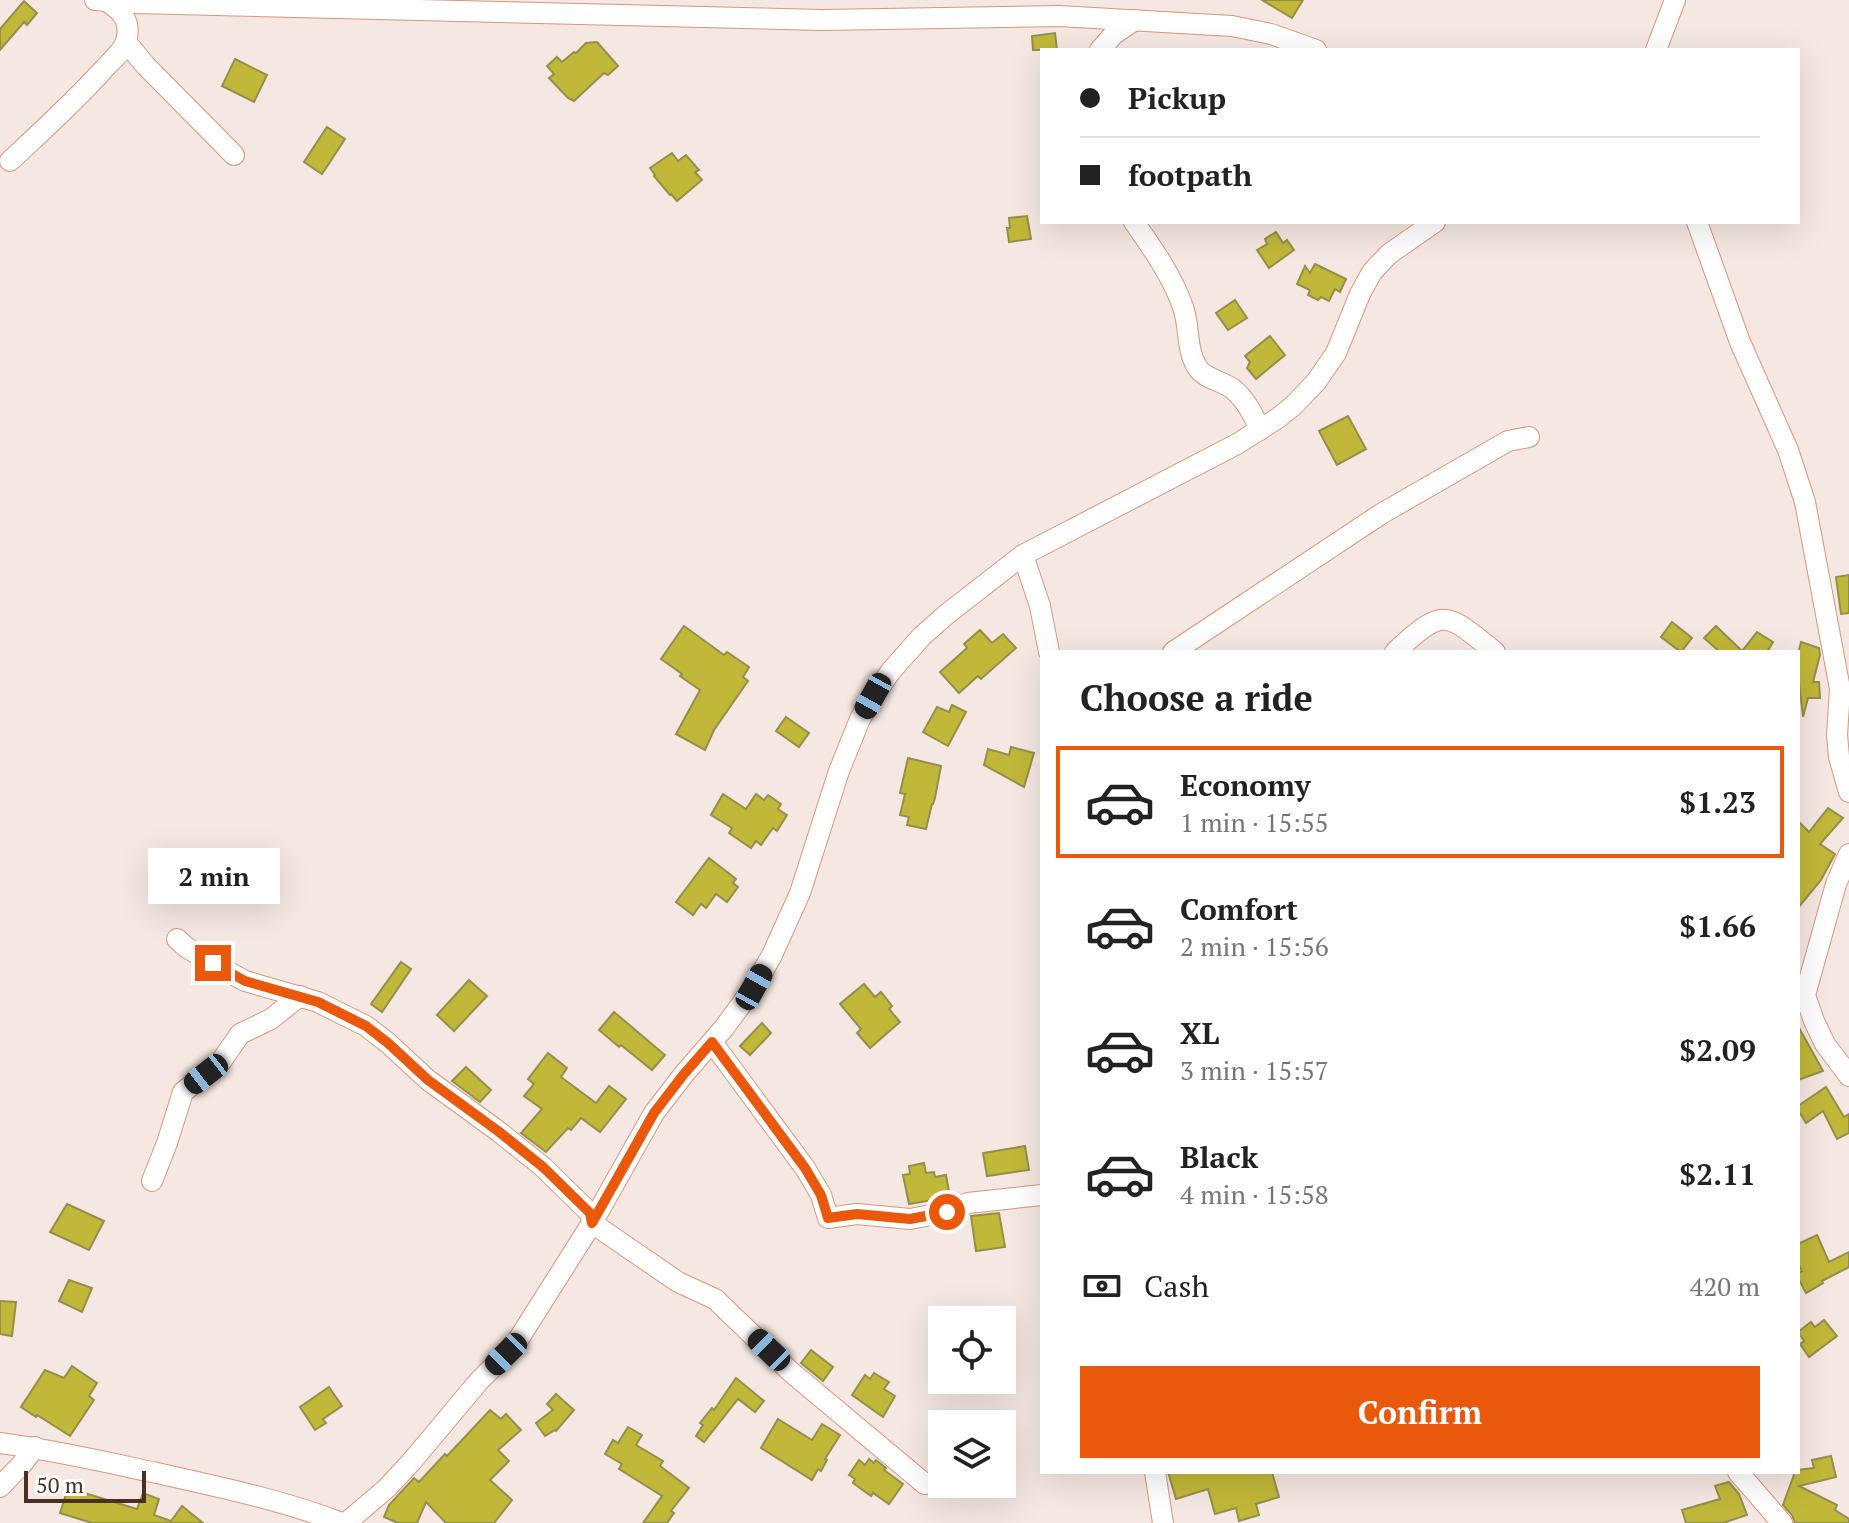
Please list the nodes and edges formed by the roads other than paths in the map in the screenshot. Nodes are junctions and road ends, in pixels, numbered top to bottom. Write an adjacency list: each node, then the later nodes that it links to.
1 (95, 0): 3 (street)
2 (1675, 0): 10 (street)
3 (106, 1): 4 (street); 7 (street)
4 (166, 1): 5 (street)
5 (633, 8): 6 (street)
6 (1135, 20): 8 (street); 9 (street)
7 (126, 42): 11 (street); 12 (street)
8 (1102, 48)
9 (1310, 48)
10 (1655, 48)
11 (234, 155)
12 (10, 161)
13 (1135, 224): 16 (street)
14 (1432, 224): 16 (street)
15 (1698, 224): 23 (street)
16 (1260, 430): 18 (street)
17 (1529, 437): 20 (street)
18 (1023, 555): 19 (street); 28 (street)
19 (1049, 650)
20 (1176, 650)
21 (1397, 650): 22 (street)
22 (1493, 650)
23 (1841, 655): 24 (street)
24 (1849, 792)
25 (1849, 854): 29 (street)
26 (177, 939): 27 (street)
27 (300, 996): 30 (street); 32 (street)
28 (712, 1042): 31 (street); 32 (street)
29 (1849, 1076)
30 (152, 1181)
31 (1040, 1195)
32 (592, 1223): 37 (street); 39 (street)
33 (0, 1443): 34 (street)
34 (35, 1447): 38 (street); 39 (street)
35 (1155, 1474): 40 (street)
36 (1740, 1474): 41 (street)
37 (925, 1484)
38 (0, 1487)
39 (344, 1523)
40 (1163, 1523)
41 (1782, 1523)

